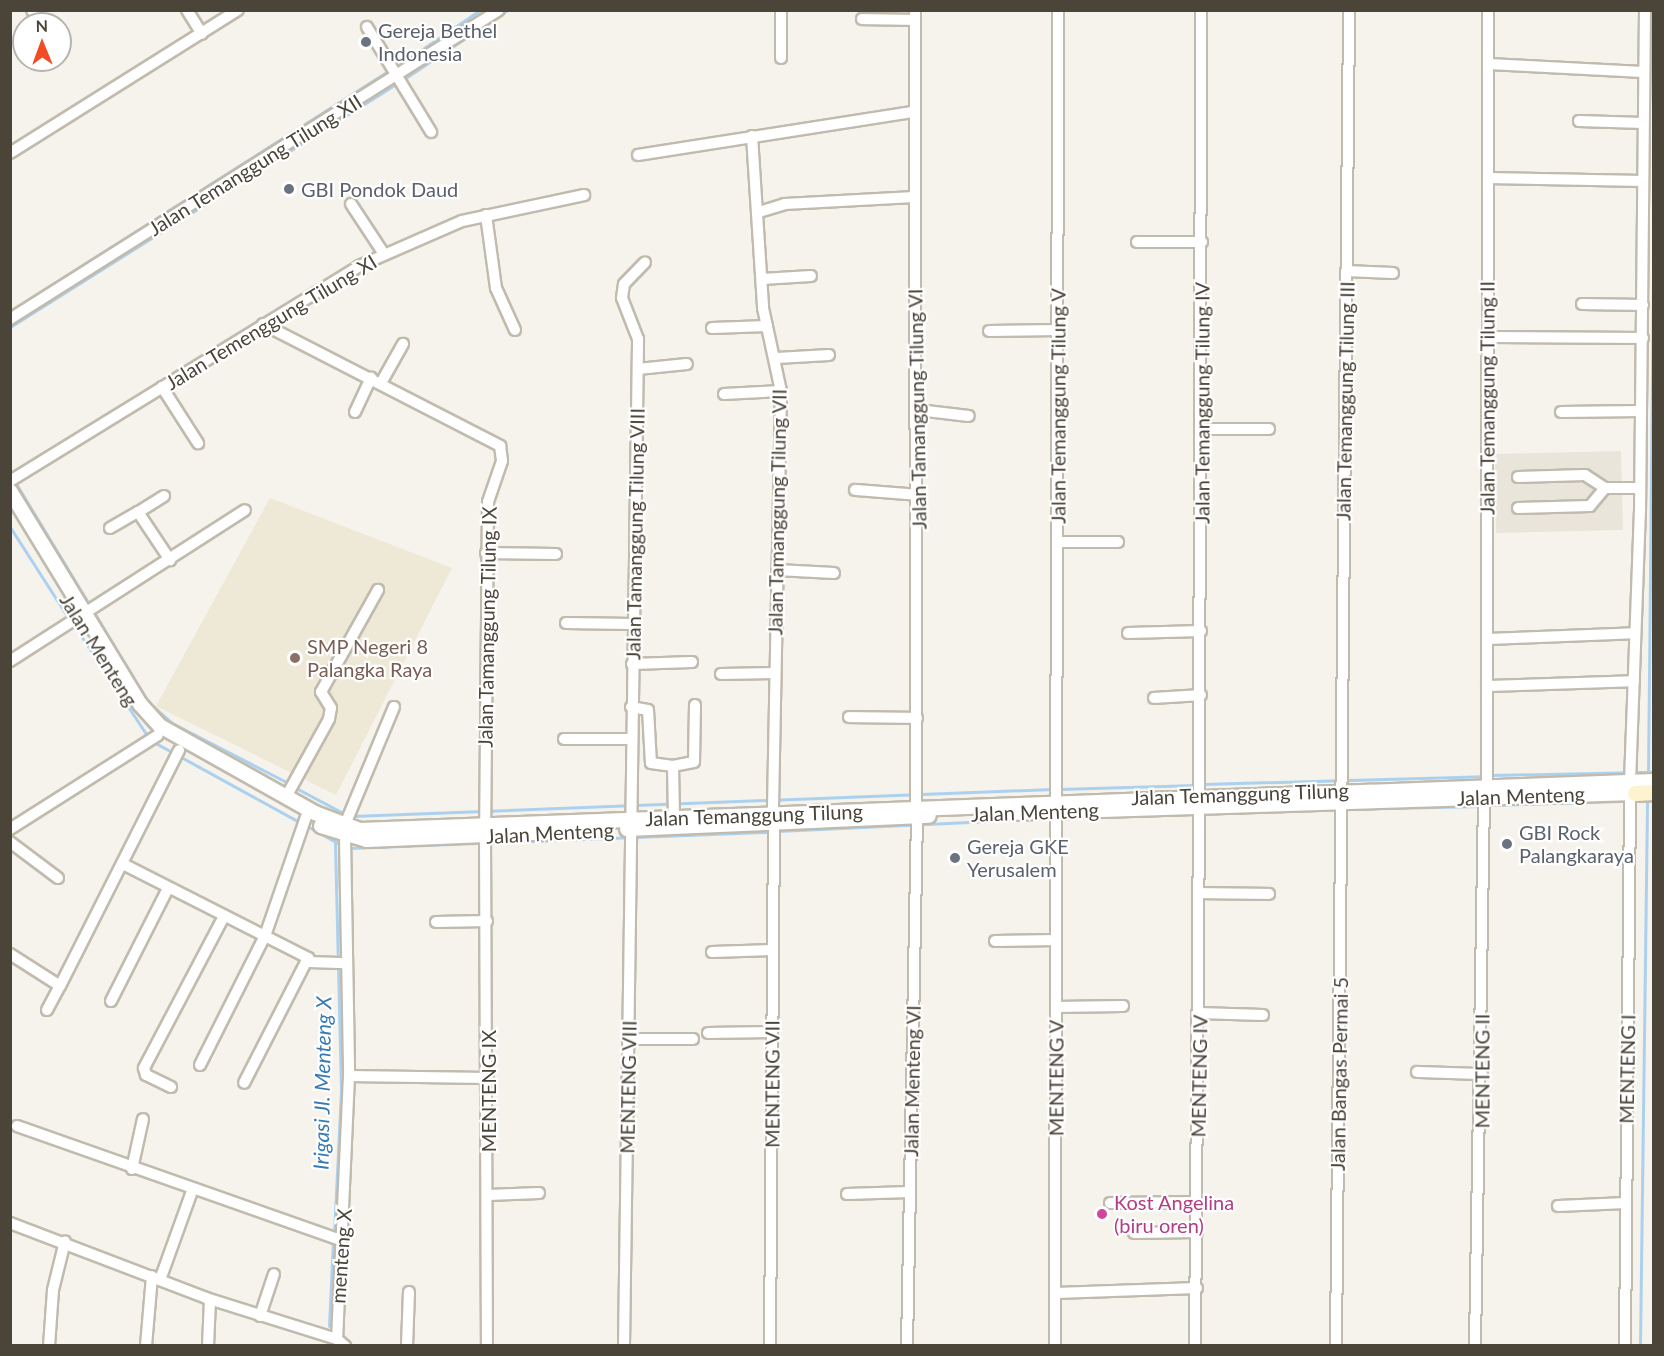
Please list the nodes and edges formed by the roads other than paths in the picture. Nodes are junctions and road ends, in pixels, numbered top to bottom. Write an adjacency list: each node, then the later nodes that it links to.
1 (187, 10): 13 (street)
2 (499, 10): 17 (street, Jalan Temanggung Tilung XII)
3 (781, 10): 14 (street)
4 (1058, 10): 47 (street, Jalan Temanggung Tilung V)
5 (1201, 10): 33 (street, Jalan Temanggung Tilung IV)
6 (1349, 10): 36 (street, Jalan Temanggung Tilung III)
7 (1488, 10): 15 (street, Jalan Temanggung Tilung II)
8 (1645, 10): 16 (street, MENTENG I)
9 (237, 11): 13 (street)
10 (915, 15): 11 (street); 18 (street, Jalan Tamanggung Tilung VI)
11 (862, 19)
12 (368, 27): 17 (street)
13 (202, 34): 23 (street)
14 (782, 58)
15 (1490, 64): 16 (street); 25 (street, Jalan Temanggung Tilung II)
16 (1643, 72): 20 (street, MENTENG I)
17 (396, 77): 21 (street); 42 (street, Jalan Temanggung Tilung XII)
18 (914, 112): 22 (street); 28 (street, Jalan Tamanggung Tilung VI)
19 (1580, 121): 20 (street)
20 (1643, 123): 26 (street, MENTENG I)
21 (431, 132)
22 (752, 135): 24 (street); 30 (street, Jalan Tamanggung Tilung VII)
23 (10, 153)
24 (638, 155)
25 (1488, 178): 26 (street); 49 (street, Jalan Temanggung Tilung II)
26 (1643, 181): 41 (street, MENTENG I)
27 (585, 195): 31 (street, Jalan Temenggung Tilung XI)
28 (914, 197): 30 (street); 61 (street, Jalan Tamanggung Tilung VI)
29 (351, 204): 34 (street)
30 (759, 212): 39 (street, Jalan Tamanggung Tilung VII)
31 (486, 215): 34 (street, Jalan Temenggung Tilung XI); 46 (street)
32 (1137, 242): 33 (street)
33 (1202, 242): 66 (street, Jalan Temanggung Tilung IV)
34 (384, 254): 43 (street, Jalan Temenggung Tilung XI)
35 (645, 262): 55 (street, Jalan Tamanggung Tilung VIII)
36 (1346, 271): 37 (street); 120 (street, Jalan Temanggung Tilung III)
37 (1393, 273)
38 (811, 276): 39 (street)
39 (762, 279): 44 (street, Jalan Tamanggung Tilung VII)
40 (1582, 304): 41 (street)
41 (1643, 305): 50 (street, MENTENG I)
42 (10, 319)
43 (263, 324): 56 (street, Jalan Tamanggung Tilung IX); 58 (street, Jalan Temenggung Tilung XI)
44 (767, 326): 45 (street); 53 (street, Jalan Tamanggung Tilung VII)
45 (712, 328)
46 (515, 330)
47 (1059, 330): 48 (street); 82 (street, Jalan Temanggung Tilung V)
48 (989, 331)
49 (1486, 337): 50 (street); 96 (street, Jalan Temanggung Tilung II)
50 (1643, 338): 62 (street, MENTENG I)
51 (403, 344): 57 (street)
52 (829, 355): 53 (street)
53 (777, 358): 59 (street, Jalan Tamanggung Tilung VII)
54 (687, 364): 55 (street)
55 (638, 369): 92 (street, Jalan Tamanggung Tilung VIII)
56 (371, 378): 57 (street, Jalan Tamanggung Tilung IX); 63 (street)
57 (381, 383): 84 (street, Jalan Tamanggung Tilung IX)
58 (162, 387): 68 (street); 70 (street, Jalan Temenggung Tilung XI)
59 (781, 391): 60 (street); 87 (street, Jalan Tamanggung Tilung VII)
60 (724, 394)
61 (918, 410): 65 (street); 75 (street, Jalan Tamanggung Tilung VI)
62 (1640, 411): 64 (street); 72 (street, MENTENG I)
63 (355, 412)
64 (1561, 412)
65 (969, 416)
66 (1202, 429): 67 (street); 93 (street, Jalan Temanggung Tilung IV)
67 (1269, 429)
68 (198, 443)
69 (1518, 477): 71 (street)
70 (10, 481)
71 (1605, 488): 72 (street); 78 (street)
72 (1641, 488): 95 (street, MENTENG I)
73 (855, 490): 75 (street)
74 (10, 491): 90 (street, Jalan Temanggung Tilung)
75 (918, 495): 110 (street, Jalan Tamanggung Tilung VI)
76 (164, 496): 80 (street)
77 (10, 507): 90 (street, Jalan Menteng)
78 (1518, 508)
79 (245, 510): 86 (street)
80 (138, 512): 81 (street); 86 (street)
81 (110, 528)
82 (1057, 542): 83 (street); 123 (street, Jalan Temanggung Tilung V)
83 (1118, 542)
84 (486, 553): 85 (street); 130 (street, Jalan Tamanggung Tilung IX)
85 (556, 554)
86 (170, 560): 90 (street)
87 (777, 570): 88 (street); 100 (street, Jalan Tamanggung Tilung VII)
88 (834, 573)
89 (378, 590): 121 (street)
90 (82, 616): 97 (street); 111 (street, Jalan Menteng); 121 (street, Jalan Temanggung Tilung)
91 (567, 623): 92 (street)
92 (633, 624): 99 (street, Jalan Tamanggung Tilung VIII)
93 (1201, 631): 94 (street); 104 (street, Jalan Temanggung Tilung IV)
94 (1128, 633)
95 (1635, 633): 96 (street); 102 (street, MENTENG I)
96 (1488, 639): 103 (street, Jalan Temanggung Tilung II)
97 (10, 661)
98 (692, 662): 99 (street)
99 (632, 664): 108 (street, Jalan Tamanggung Tilung VIII)
100 (774, 673): 101 (street); 127 (street, Jalan Tamanggung Tilung VII)
101 (721, 674)
102 (1634, 681): 103 (street); 117 (street, MENTENG I)
103 (1487, 686): 118 (street, Jalan Temanggung Tilung II)
104 (1201, 695): 105 (street); 122 (street, Jalan Temanggung Tilung IV)
105 (1154, 698)
106 (695, 705): 115 (street)
107 (393, 707): 131 (street)
108 (632, 707): 113 (street, Jalan Tamanggung Tilung VIII); 115 (street)
109 (849, 717): 110 (street)
110 (917, 718): 124 (street, Jalan Tamanggung Tilung VI)
111 (158, 735): 114 (street, Jalan Menteng); 129 (street)
112 (564, 739): 113 (street)
113 (631, 740): 128 (street, Jalan Tamanggung Tilung VIII)
114 (179, 750): 125 (street, Jalan Menteng); 133 (street)
115 (673, 766): 126 (street)
116 (1653, 781): 117 (street, Jalan Temanggung Tilung)
117 (1633, 787): 118 (street, Jalan Temanggung Tilung); 119 (main road, Jalan Temanggung Tilung); 177 (street, MENTENG I)
118 (1485, 792): 120 (street, Jalan Temanggung Tilung); 162 (street, MENTENG II)
119 (1653, 792)
120 (1341, 796): 122 (street, Jalan Temanggung Tilung); 202 (street, Jalan Bangas Permai 5)
121 (286, 797): 131 (street, Jalan Temanggung Tilung)
122 (1199, 801): 123 (street, Jalan Temanggung Tilung); 136 (street, MENTENG IV)
123 (1057, 806): 124 (street, Jalan Temanggung Tilung); 142 (street, MENTENG V)
124 (916, 812): 127 (street, Jalan Temanggung Tilung); 172 (street, Jalan Menteng VI)
125 (306, 817): 131 (street, Jalan Menteng); 141 (street)
126 (674, 818): 127 (street, Jalan Temanggung Tilung); 128 (street, Jalan Temanggung Tilung)
127 (774, 819): 128 (street, Jalan Menteng); 144 (street, MENTENG VII)
128 (630, 824): 130 (street, Jalan Temanggung Tilung); 158 (street, MENTENG VIII)
129 (10, 829)
130 (485, 831): 131 (street, Jalan Temanggung Tilung); 139 (street, MENTENG IX)
131 (345, 832): 148 (street, menteng X)
132 (10, 842): 134 (street)
133 (123, 864): 135 (street); 149 (street)
134 (58, 878)
135 (168, 888): 138 (street); 150 (street)
136 (1200, 893): 137 (street); 154 (street, MENTENG IV)
137 (1269, 894)
138 (224, 916): 141 (street); 166 (street)
139 (487, 921): 140 (street); 164 (street, MENTENG IX)
140 (436, 922)
141 (265, 936): 147 (street); 160 (street)
142 (1056, 940): 143 (street); 152 (street, MENTENG V)
143 (995, 941)
144 (773, 950): 145 (street); 156 (street, MENTENG VII)
145 (712, 952)
146 (10, 954): 149 (street)
147 (309, 962): 148 (street); 165 (street)
148 (347, 963): 163 (street, menteng X)
149 (60, 986): 153 (street)
150 (111, 1001)
151 (1123, 1006): 152 (street)
152 (1056, 1007): 188 (street, MENTENG V)
153 (46, 1010)
154 (1199, 1013): 155 (street); 175 (street, MENTENG IV)
155 (1263, 1015)
156 (772, 1032): 157 (street); 192 (street, MENTENG VII)
157 (708, 1033)
158 (629, 1039): 159 (street); 198 (street, MENTENG VIII)
159 (693, 1039)
160 (200, 1065)
161 (1417, 1072): 162 (street)
162 (1482, 1074): 203 (street, MENTENG II)
163 (349, 1076): 164 (street); 182 (street, menteng X)
164 (488, 1078): 174 (street, MENTENG IX)
165 (244, 1083)
166 (171, 1087)
167 (143, 1119): 169 (street)
168 (17, 1126): 169 (street)
169 (132, 1169): 170 (street)
170 (192, 1191): 182 (street); 185 (street)
171 (538, 1192): 174 (street)
172 (909, 1192): 173 (street); 199 (street, Jalan Menteng VI)
173 (847, 1194)
174 (488, 1195): 197 (street, MENTENG IX)
175 (1198, 1202): 176 (street); 180 (street, MENTENG IV)
176 (1110, 1203)
177 (1626, 1203): 178 (street); 204 (street, MENTENG I)
178 (1558, 1206)
179 (10, 1223): 183 (street)
180 (1197, 1232): 181 (street); 186 (street, MENTENG IV)
181 (1134, 1233)
182 (340, 1240): 191 (street, menteng X)
183 (65, 1241): 185 (street); 193 (street)
184 (274, 1274): 190 (street)
185 (156, 1278): 189 (street); 194 (street)
186 (1197, 1288): 188 (street); 201 (street, MENTENG IV)
187 (409, 1292): 196 (street)
188 (1056, 1293): 200 (street, MENTENG V)
189 (210, 1300): 190 (street); 195 (street)
190 (260, 1316): 191 (street)
191 (341, 1342)
192 (770, 1344)
193 (49, 1346)
194 (146, 1346)
195 (208, 1346)
196 (407, 1346)
197 (488, 1346)
198 (624, 1346)
199 (907, 1346)
200 (1055, 1346)
201 (1195, 1346)
202 (1335, 1346)
203 (1475, 1346)
204 (1625, 1346)

